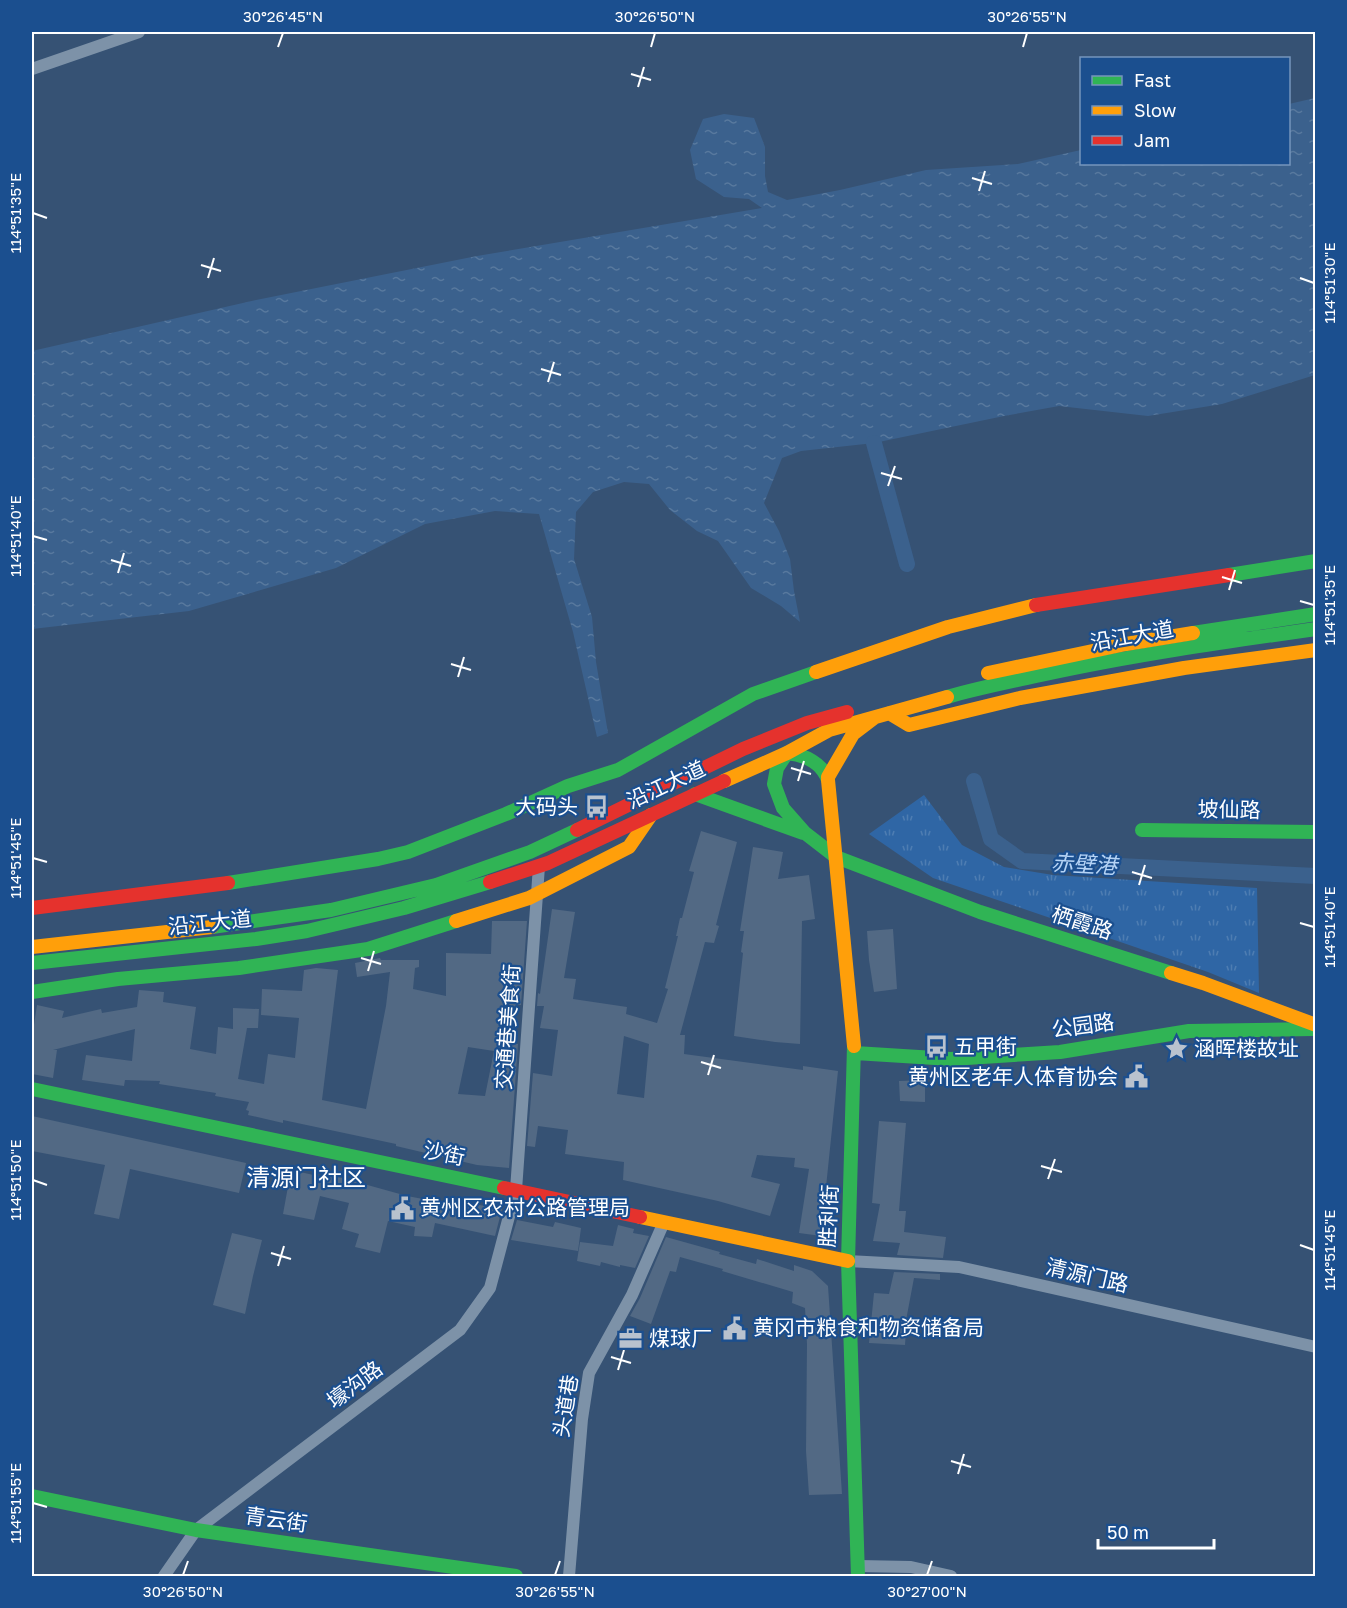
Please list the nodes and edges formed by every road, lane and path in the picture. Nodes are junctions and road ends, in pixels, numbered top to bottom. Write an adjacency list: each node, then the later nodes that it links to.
1 (138, 32): 2 (street)
2 (32, 69)
3 (1316, 561): 19 (street)
4 (1316, 614): 8 (street, 沿江大道)
5 (1316, 629): 7 (street, 沿江大道)
6 (1316, 650): 7 (street)
7 (882, 715): 9 (street, 沿江大道); 10 (street)
8 (807, 723): 9 (street); 20 (street, 沿江大道)
9 (786, 753): 10 (street); 11 (street, 沿江大道); 15 (street)
10 (828, 777): 16 (street, 胜利街)
11 (695, 794): 12 (street, 沿江大道); 15 (street)
12 (651, 814): 17 (street, 沿江大道); 18 (street)
13 (1142, 830): 14 (street, 坡仙路)
14 (1316, 832)
15 (805, 833): 16 (street, 栖霞路)
16 (836, 857): 23 (street, 栖霞路); 24 (street, 胜利街)
17 (539, 866): 18 (street, 交通巷美食街); 21 (street, 沿江大道)
18 (537, 894): 22 (street); 26 (street, 交通巷美食街)
19 (32, 908)
20 (32, 947)
21 (32, 963)
22 (32, 992)
23 (1316, 1027): 24 (street, 公园路)
24 (855, 1053): 28 (street, 胜利街)
25 (32, 1089): 26 (street, 沙街)
26 (516, 1190): 27 (street, 沙街); 31 (street, 壕沟路)
27 (664, 1222): 28 (street, 沙街); 36 (street, 头道巷)
28 (848, 1261): 29 (street, 清源门路); 33 (street, 胜利街)
29 (1316, 1347)
30 (32, 1496): 31 (street, 青云街)
31 (196, 1530): 32 (street, 青云街); 34 (street, 壕沟路)
32 (437, 1571): 35 (street, 青云街)
33 (858, 1571): 37 (street)
34 (164, 1576)
35 (516, 1576)
36 (569, 1576)
37 (951, 1576)

